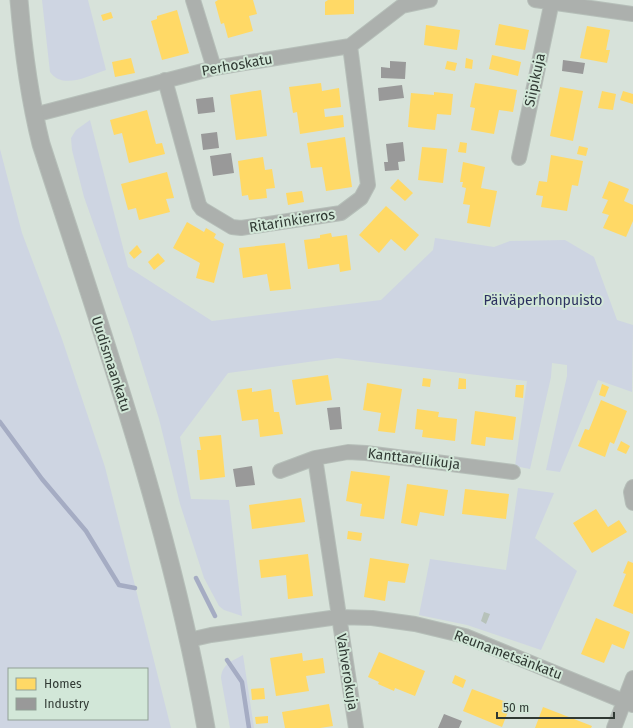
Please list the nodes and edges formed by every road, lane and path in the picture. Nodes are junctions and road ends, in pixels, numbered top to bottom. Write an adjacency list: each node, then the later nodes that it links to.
1 (19, 0): 11 (street, Uudismaankatu)
2 (193, 0): 9 (street)
3 (430, 0): 6 (street, Perhoskatu)
4 (535, 0): 5 (street)
5 (552, 2): 7 (street); 12 (street, Siipikuja)
6 (400, 3): 8 (street, Perhoskatu)
7 (633, 14)
8 (350, 46): 9 (street, Perhoskatu); 10 (street, Ritarinkierros)
9 (214, 68): 10 (street, Perhoskatu)
10 (165, 80): 11 (street, Perhoskatu)
11 (34, 115): 19 (street, Uudismaankatu)
12 (519, 158)
13 (315, 458): 14 (street, Kanttarellikuja); 15 (street, Kanttarellikuja); 18 (street)
14 (280, 471)
15 (514, 472)
16 (633, 487): 17 (street)
17 (633, 503)
18 (338, 617): 19 (street, Reunametsänkatu); 21 (street, Reunametsänkatu); 23 (street, Vahverokuja)
19 (189, 640): 22 (street, Uudismaankatu)
20 (633, 678): 21 (street)
21 (628, 703): 24 (street)
22 (206, 728)
23 (356, 728)
24 (614, 728)

